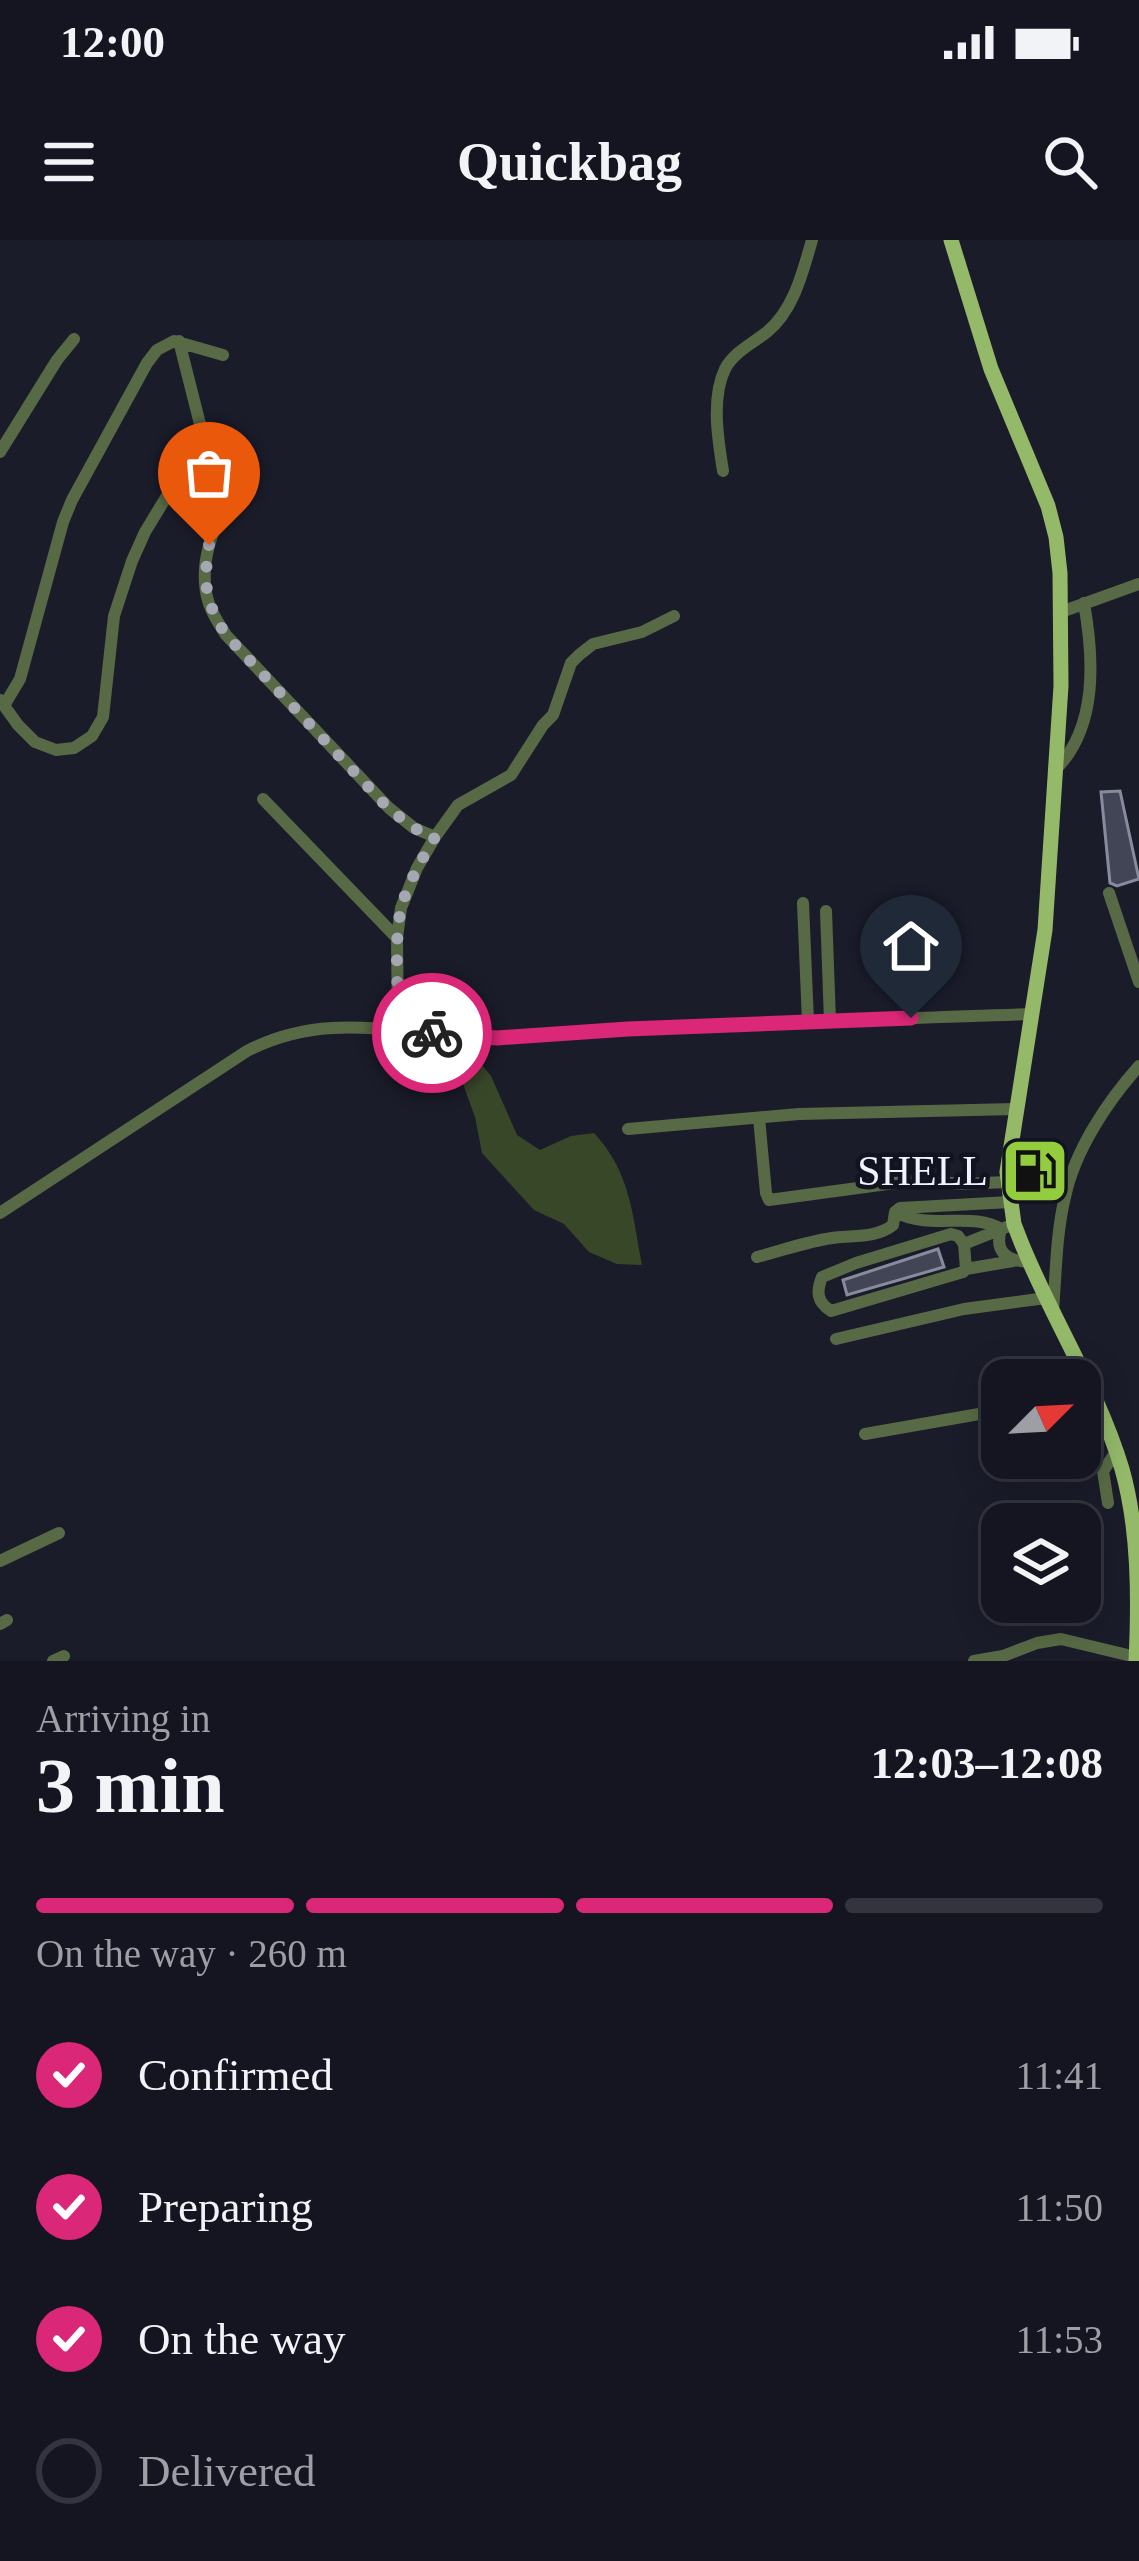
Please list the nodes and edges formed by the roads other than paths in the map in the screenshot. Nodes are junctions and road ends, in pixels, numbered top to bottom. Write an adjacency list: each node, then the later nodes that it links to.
1 (812, 240): 8 (street)
2 (957, 244): 11 (main road)
3 (74, 339): 7 (street)
4 (179, 341): 5 (street); 6 (street); 13 (street)
5 (223, 355)
6 (219, 438): 13 (street); 16 (street)
7 (0, 452)
8 (723, 471)
9 (1139, 584): 10 (street)
10 (1084, 603): 11 (street); 14 (street)
11 (1061, 611): 14 (main road)
12 (674, 616): 16 (street)
13 (3, 702)
14 (1054, 771): 22 (main road)
15 (263, 799): 20 (street)
16 (435, 837): 20 (street)
17 (1109, 893): 21 (street)
18 (803, 903): 24 (street)
19 (826, 911): 23 (street)
20 (397, 938): 25 (street)
21 (1139, 982)
22 (1034, 1014): 23 (street); 27 (main road)
23 (830, 1021): 24 (street)
24 (808, 1022): 25 (street)
25 (398, 1028): 33 (street)
26 (1139, 1066): 39 (street)
27 (1016, 1109): 28 (street); 30 (main road)
28 (759, 1118): 29 (street); 30 (street)
29 (628, 1130)
30 (1007, 1182): 31 (main road)
31 (1010, 1202): 32 (street); 34 (main road)
32 (896, 1212): 34 (street); 36 (street)
33 (0, 1213)
34 (1007, 1226): 35 (street); 37 (main road)
35 (964, 1244): 38 (street); 38 (street)
36 (757, 1257)
37 (1021, 1262): 38 (street); 39 (main road)
38 (966, 1269)
39 (1050, 1304): 40 (street); 41 (main road)
40 (836, 1339)
41 (1073, 1359)
42 (981, 1414): 44 (street)
43 (1101, 1422): 45 (main road)
44 (865, 1434)
45 (1116, 1452): 46 (street); 48 (main road)
46 (1108, 1503)
47 (59, 1533): 49 (street)
48 (1137, 1545): 50 (main road)
49 (0, 1561)
50 (1138, 1627): 51 (main road)
51 (1136, 1659): 52 (street)
52 (974, 1661)

